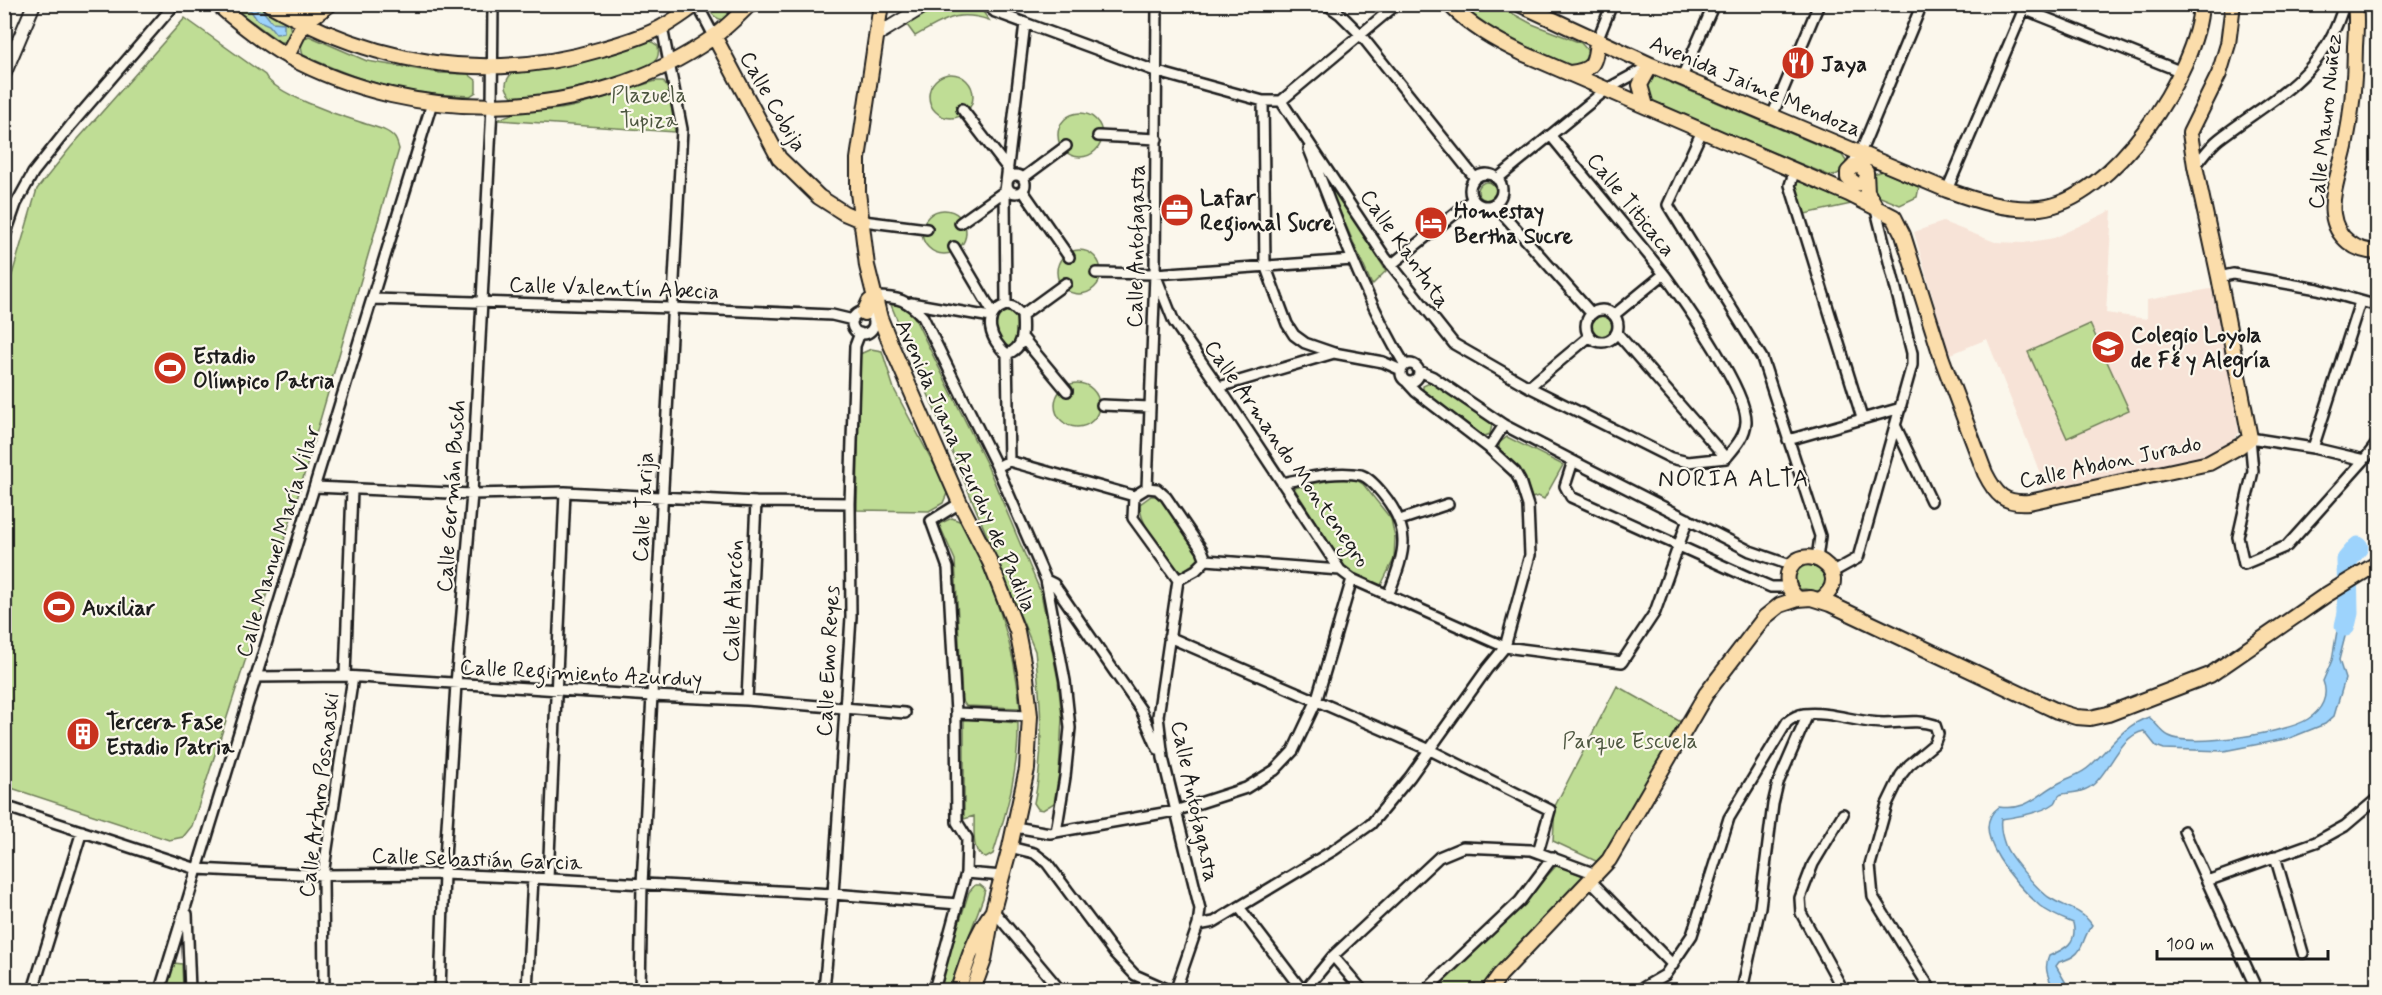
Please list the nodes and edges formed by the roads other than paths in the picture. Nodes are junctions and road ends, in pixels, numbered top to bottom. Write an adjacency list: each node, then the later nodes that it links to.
1 (34, 4): 43 (main road)
2 (175, 4): 76 (street)
3 (269, 4): 29 (main road)
4 (284, 4): 29 (main road)
5 (309, 4): 29 (main road)
6 (330, 4): 29 (main road)
7 (493, 4): 39 (street, Calle Germán Busch)
8 (697, 4): 31 (main road); 34 (street, Calle Cobija)
9 (750, 4): 34 (main road)
10 (881, 4): 32 (main road, Avenida Juana Azurduy de Padilla)
11 (928, 4): 32 (main road)
12 (985, 4): 30 (street)
13 (1157, 4): 40 (street, Calle Antofagasta)
14 (1326, 4): 33 (street)
15 (1397, 4): 33 (street)
16 (1449, 4): 42 (main road, Avenida Jaime Mendoza)
17 (1612, 4): 35 (street)
18 (1714, 4): 44 (street)
19 (1819, 4): 52 (street)
20 (1922, 4): 63 (street)
21 (2011, 4): 28 (street)
22 (2201, 4): 41 (main road, Avenida Jaime Mendoza)
23 (2233, 4): 59 (main road)
24 (2344, 4): 59 (street)
25 (2355, 4): 78 (main road, Calle Mauro Nuñez)
26 (1520, 5): 35 (main road, Avenida Jaime Mendoza)
27 (224, 7): 36 (main road)
28 (2025, 7): 41 (street); 68 (street)
29 (300, 19): 36 (main road); 39 (main road)
30 (1025, 23): 40 (street); 61 (street)
31 (662, 27): 37 (street, Calle Tarija); 39 (main road)
32 (877, 34): 73 (main road, Avenida Juana Azurduy de Padilla)
33 (1360, 34): 46 (street); 65 (street)
34 (714, 36): 37 (main road); 73 (main road, Calle Cobija)
35 (1597, 41): 38 (main road, Avenida Jaime Mendoza); 42 (main road)
36 (287, 56): 48 (main road)
37 (670, 63): 50 (main road); 95 (street, Calle Tarija)
38 (1651, 65): 44 (main road, Avenida Jaime Mendoza); 45 (street); 49 (main road)
39 (492, 68): 50 (street, Calle Germán Busch)
40 (1158, 72): 47 (street); 57 (street, Calle Antofagasta)
41 (2181, 72): 68 (main road, Avenida Jaime Mendoza)
42 (1570, 73): 45 (main road, Avenida Jaime Mendoza)
43 (4, 75)
44 (1682, 77): 52 (main road, Avenida Jaime Mendoza)
45 (1607, 89): 49 (main road, Avenida Jaime Mendoza); 56 (street)
46 (1281, 100): 47 (street); 53 (street, Calle Kantuta)
47 (1263, 101): 81 (street)
48 (432, 103): 50 (main road); 89 (street, Calle Manuel María Vilar)
49 (1646, 106): 54 (main road, Avenida Jaime Mendoza)
50 (492, 107): 90 (street, Calle Germán Busch)
51 (962, 110): 61 (street)
52 (1772, 116): 63 (main road, Avenida Jaime Mendoza)
53 (1302, 130): 80 (street); 82 (street, Calle Kantuta)
54 (1702, 131): 62 (main road, Avenida Jaime Mendoza); 121 (street)
55 (1098, 136): 57 (street)
56 (1551, 136): 66 (street); 85 (street, Calle Titicaca)
57 (1157, 139): 84 (street, Calle Antofagasta)
58 (1066, 146): 64 (street)
59 (2195, 166): 86 (main road)
60 (1896, 168): 63 (main road); 63 (main road, Avenida Jaime Mendoza); 68 (main road, Avenida Jaime Mendoza)
61 (1008, 169): 67 (street)
62 (1795, 170): 63 (main road, Avenida Jaime Mendoza); 117 (street)
63 (1858, 170): 72 (main road, Calle Abdon Jurado); 72 (main road)
64 (1023, 178): 67 (street); 69 (street)
65 (1475, 178): 66 (street); 70 (street)
66 (1497, 179): 71 (street)
67 (1006, 187): 69 (street); 74 (street); 93 (street)
68 (1947, 190)
69 (1023, 191): 79 (street)
70 (1473, 199): 71 (street); 82 (street)
71 (1494, 204): 96 (street)
72 (1875, 206): 116 (street); 120 (main road, Calle Abdon Jurado)
73 (863, 221): 75 (street); 88 (main road, Avenida Juana Azurduy de Padilla)
74 (960, 223)
75 (927, 229)
76 (4, 239)
77 (954, 247): 97 (street)
78 (2378, 252)
79 (1069, 257)
80 (1353, 260): 81 (street); 108 (street)
81 (1265, 265): 84 (street); 106 (street)
82 (1391, 265): 112 (street, Calle Kantuta)
83 (1096, 273): 84 (street)
84 (1155, 274): 111 (street, Calle Armando Montenegro); 115 (street, Calle Antofagasta)
85 (1664, 274): 99 (street, Calle Titicaca); 125 (street)
86 (2219, 277): 91 (street); 120 (main road)
87 (1066, 283): 98 (street)
88 (875, 297): 92 (street); 100 (main road); 105 (main road, Avenida Juana Azurduy de Padilla)
89 (373, 299): 90 (street, Calle Valentín Abecia); 131 (street, Calle Manuel María Vilar)
90 (482, 302): 95 (street, Calle Valentín Abecia); 135 (street, Calle Germán Busch)
91 (2361, 302): 94 (street); 124 (street)
92 (910, 303): 97 (street); 129 (street)
93 (1005, 305): 97 (street); 98 (street)
94 (2378, 306)
95 (672, 308): 100 (street, Calle Valentín Abecia); 136 (street, Calle Tarija)
96 (1592, 314): 99 (street); 103 (street)
97 (992, 315): 107 (street)
98 (1022, 315): 104 (street)
99 (1614, 315): 102 (street)
100 (858, 316): 101 (street); 101 (street)
101 (866, 331): 105 (main road); 140 (street, Calle Emo Reyes)
102 (1617, 333): 103 (street); 125 (street)
103 (1590, 336): 112 (street)
104 (1022, 337): 107 (street); 113 (street)
105 (891, 345): 141 (main road, Avenida Juana Azurduy de Padilla)
106 (1334, 353): 108 (street); 111 (street)
107 (1007, 354): 127 (street)
108 (1403, 368): 109 (street); 110 (street)
109 (1419, 371): 110 (street); 118 (street)
110 (1406, 381): 123 (street)
111 (1219, 387): 130 (street, Calle Armando Montenegro)
112 (1529, 387): 125 (street, Calle Kantuta)
113 (1067, 391)
114 (1102, 405): 115 (street)
115 (1150, 407): 132 (street, Calle Antofagasta)
116 (1901, 408): 117 (street); 119 (street)
117 (1862, 418): 121 (street)
118 (1504, 424): 123 (street); 128 (street)
119 (1895, 425): 138 (street); 151 (street)
120 (2250, 438): 124 (street); 126 (street)
121 (1788, 440): 146 (street)
122 (2378, 442): 126 (street)
123 (1489, 448): 160 (street)
124 (2313, 448): 126 (street)
125 (1726, 458)
126 (2364, 460)
127 (1009, 461): 129 (street); 137 (street)
128 (1573, 461): 143 (street); 145 (street)
129 (997, 467): 153 (street)
130 (1282, 483): 144 (street); 150 (street, Calle Armando Montenegro)
131 (315, 487): 133 (street); 162 (street, Calle Manuel María Vilar)
132 (1147, 488): 137 (street); 147 (street)
133 (352, 490): 135 (street); 161 (street, Calle Arturo Posnaski)
134 (566, 492): 135 (street); 136 (street); 164 (street)
135 (472, 494): 163 (street, Calle Germán Busch)
136 (662, 496): 139 (street); 165 (street, Calle Tarija)
137 (1134, 496): 154 (street)
138 (1931, 501)
139 (756, 502): 140 (street); 166 (street, Calle Alarcón)
140 (850, 503): 168 (street, Calle Emo Reyes)
141 (960, 503): 170 (street); 172 (main road, Avenida Juana Azurduy de Padilla)
142 (1448, 504): 144 (street)
143 (1688, 519): 145 (street); 149 (street)
144 (1400, 520): 156 (street)
145 (1678, 544): 155 (street); 160 (street)
146 (1817, 559): 149 (main road); 151 (main road)
147 (1206, 560): 150 (street); 154 (street)
148 (2378, 563): 158 (main road)
149 (1793, 566): 155 (main road)
150 (1340, 570): 152 (street, Calle Armando Montenegro)
151 (1832, 573): 158 (main road)
152 (1352, 579): 156 (street); 167 (street, Calle Armando Montenegro)
153 (1046, 580): 174 (street); 182 (street)
154 (1178, 580): 159 (street, Calle Antofagasta)
155 (1789, 587): 157 (main road)
156 (1388, 596): 160 (street)
157 (1798, 599): 158 (main road); 192 (main road)
158 (1820, 600)
159 (1169, 637): 167 (street); 174 (street, Calle Antofagasta)
160 (1504, 647): 173 (street)
161 (349, 676): 162 (street, Calle Regimiento Azurduy); 163 (street, Calle Regimiento Azurduy); 190 (street, Calle Arturo Posnaski)
162 (255, 677): 187 (street, Calle Manuel María Vilar)
163 (456, 684): 164 (street, Calle Regimiento Azurduy); 189 (street, Calle Germán Busch)
164 (557, 691): 165 (street, Calle Regimiento Azurduy); 194 (street)
165 (652, 696): 166 (street, Calle Regimiento Azurduy); 196 (street, Calle Tarija)
166 (747, 700): 168 (street, Calle Regimiento Azurduy)
167 (1316, 702): 173 (street); 177 (street, Calle Armando Montenegro)
168 (844, 709): 169 (street, Calle Regimiento Azurduy); 197 (street, Calle Emo Reyes)
169 (905, 713)
170 (956, 713): 172 (street); 188 (street)
171 (1808, 714): 207 (street); 229 (street); 231 (street)
172 (1030, 716): 179 (main road, Avenida Juana Azurduy de Padilla)
173 (1430, 750): 184 (street); 200 (street)
174 (1162, 758): 177 (street, Calle Antofagasta)
175 (2378, 798): 185 (street)
176 (4, 806): 180 (street, Calle Sebastián Garcia)
177 (1175, 811): 182 (street, Calle Armando Montenegro); 202 (street, Calle Antofagasta)
178 (1843, 814): 230 (street)
179 (1015, 827): 182 (street, Calle Armando Montenegro); 183 (main road, Avenida Juana Azurduy de Padilla)
180 (82, 831): 187 (street, Calle Sebastián Garcia); 208 (street)
181 (2184, 831): 195 (street)
182 (1056, 832)
183 (1010, 847): 191 (main road, Avenida Juana Azurduy de Padilla); 222 (street)
184 (1538, 852): 186 (street); 204 (street)
185 (2275, 856): 195 (street); 203 (street)
186 (1553, 857): 192 (street); 226 (street)
187 (197, 869): 190 (street, Calle Sebastián Garcia); 199 (street, Calle Manuel María Vilar)
188 (966, 873): 191 (street); 198 (street)
189 (444, 874): 190 (street, Calle Sebastián Garcia); 193 (street, Calle Sebastián Garcia); 212 (street, Calle Germán Busch)
190 (323, 875): 211 (street, Calle Arturo Posnaski)
191 (1004, 876): 201 (main road, Avenida Juana Azurduy de Padilla)
192 (1593, 877): 207 (street); 227 (main road)
193 (533, 878): 194 (street, Calle Sebastián Garcia); 213 (street)
194 (548, 879): 196 (street, Calle Sebastián Garcia)
195 (2208, 881): 232 (street)
196 (642, 884): 197 (street, Calle Sebastián Garcia); 214 (street, Calle Tarija)
197 (833, 894): 198 (street, Calle Sebastián Garcia); 215 (street, Calle Emo Reyes)
198 (958, 904): 216 (street)
199 (186, 906): 209 (street, Calle Manuel María Vilar); 210 (street)
200 (1239, 907): 202 (street); 224 (street)
201 (993, 910): 205 (main road, Avenida Juana Azurduy de Padilla); 206 (main road, Avenida Juana Azurduy de Padilla); 221 (street)
202 (1198, 926): 223 (street, Calle Antofagasta)
203 (2303, 953)
204 (1333, 956): 224 (street); 225 (street)
205 (968, 959): 217 (main road); 218 (main road, Avenida Juana Azurduy de Padilla)
206 (984, 960): 219 (main road, Avenida Juana Azurduy de Padilla); 220 (main road)
207 (1672, 965): 228 (street)
208 (33, 990)
209 (159, 990)
210 (190, 990)
211 (324, 990)
212 (440, 990)
213 (527, 990)
214 (640, 990)
215 (824, 990)
216 (934, 990)
217 (952, 990)
218 (958, 990)
219 (973, 990)
220 (978, 990)
221 (1060, 990)
222 (1169, 990)
223 (1178, 990)
224 (1303, 990)
225 (1362, 990)
226 (1426, 990)
227 (1489, 990)
228 (1639, 990)
229 (1742, 990)
230 (1844, 990)
231 (1931, 990)
232 (2257, 990)

